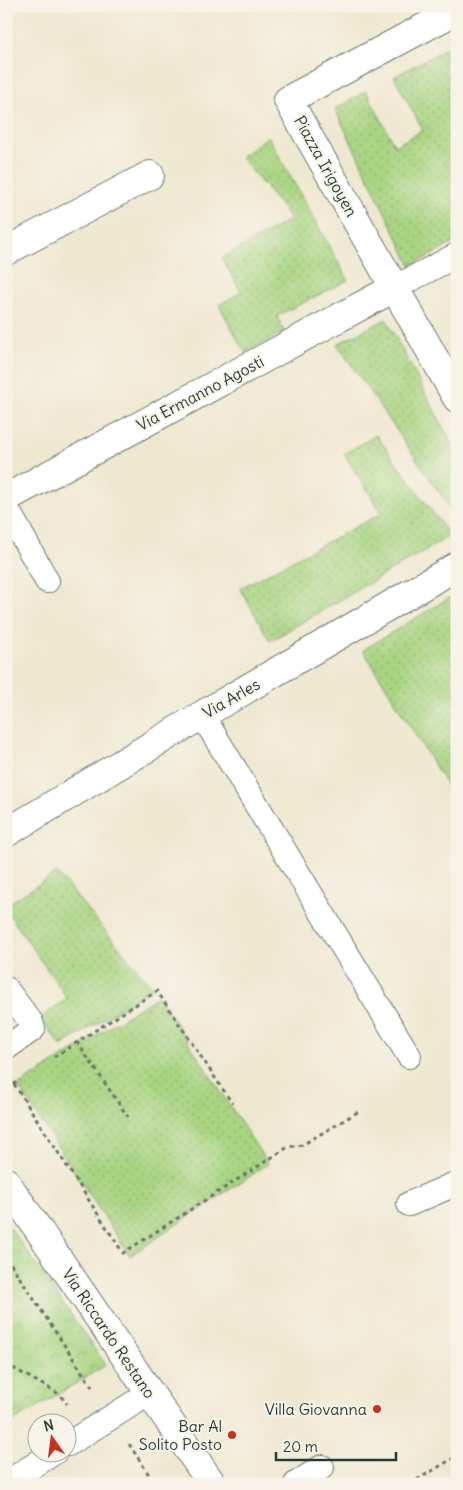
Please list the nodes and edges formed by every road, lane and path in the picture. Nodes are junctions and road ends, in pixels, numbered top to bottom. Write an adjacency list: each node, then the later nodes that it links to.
1 (457, 10): 5 (street, Piazza Irigoyen)
2 (150, 175): 3 (street)
3 (6, 251)
4 (457, 255): 5 (lane)
5 (394, 288): 6 (street, Piazza Irigoyen); 7 (street, Via Ermanno Agosti)
6 (457, 398)
7 (6, 498)
8 (6, 507): 10 (lane)
9 (457, 566): 11 (street, Via Arles)
10 (46, 581)
11 (202, 715): 12 (street, Via Arles); 16 (lane)
12 (6, 833)
13 (6, 988): 15 (lane)
14 (77, 1042): 17 (path); 21 (path); 23 (path)
15 (6, 1048)
16 (410, 1056)
17 (53, 1058)
18 (22, 1079): 19 (path)
19 (14, 1084): 20 (path); 22 (path)
20 (6, 1089)
21 (232, 1103)
22 (361, 1110)
23 (128, 1117)
24 (6, 1182): 29 (street, Via Riccardo Restano)
25 (457, 1185): 26 (lane)
26 (410, 1204)
27 (6, 1257): 30 (path)
28 (6, 1364): 31 (path)
29 (150, 1393): 30 (lane); 38 (street, Via Riccardo Restano)
30 (111, 1417): 31 (lane); 37 (path)
31 (88, 1432): 32 (lane)
32 (78, 1438)
33 (457, 1456): 40 (path)
34 (39, 1462): 36 (lane)
35 (322, 1468): 39 (lane)
36 (6, 1483)
37 (155, 1484)
38 (212, 1484)
39 (296, 1484)
40 (410, 1484)

